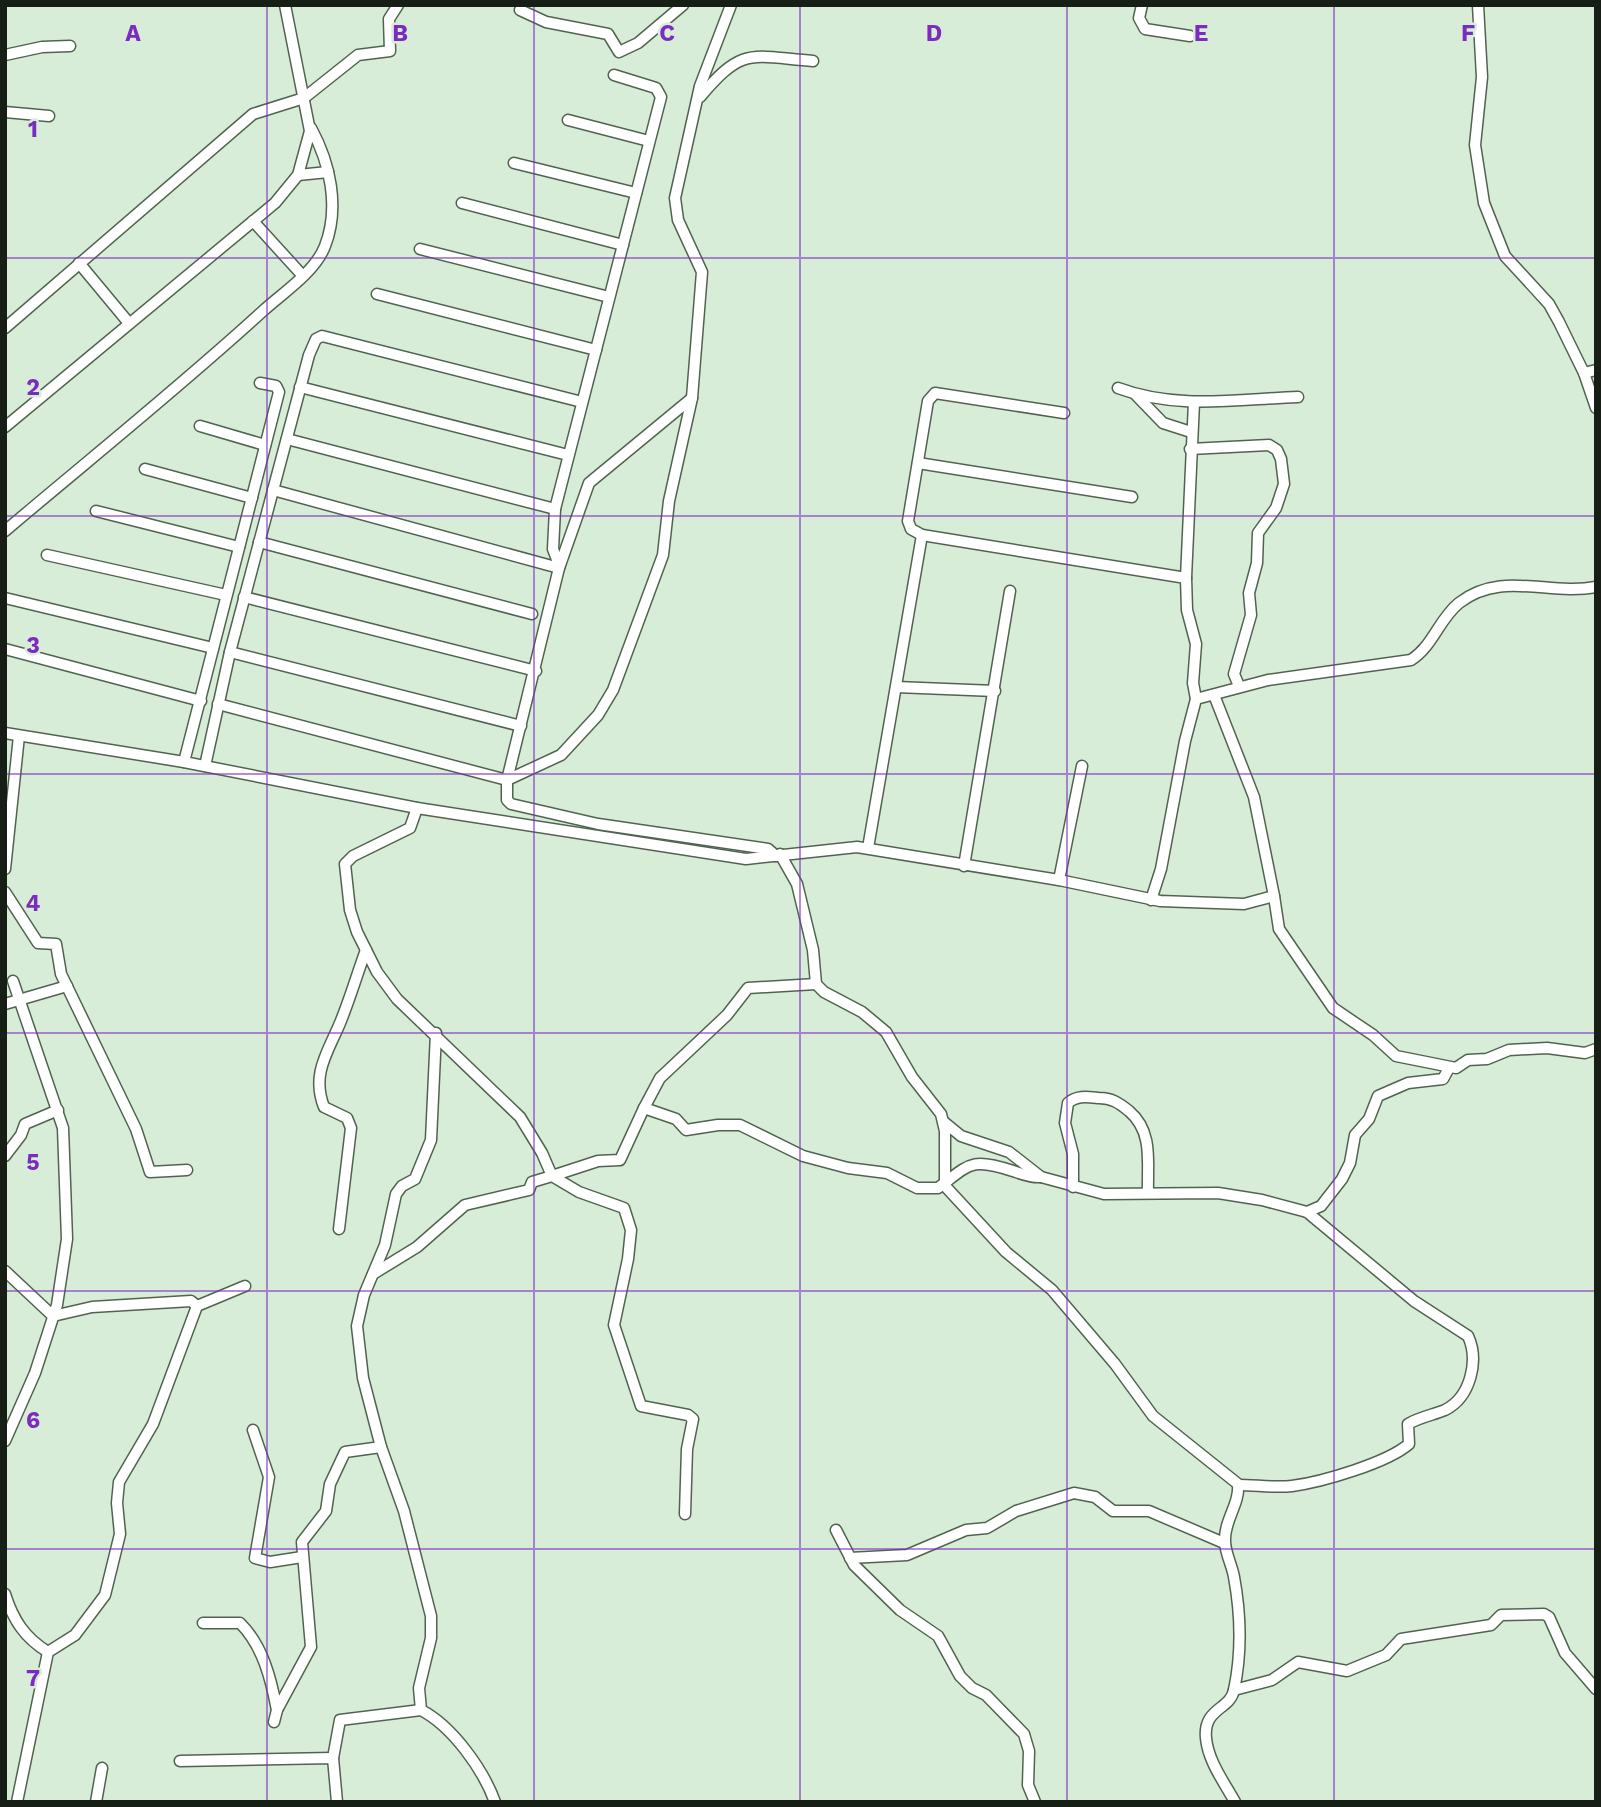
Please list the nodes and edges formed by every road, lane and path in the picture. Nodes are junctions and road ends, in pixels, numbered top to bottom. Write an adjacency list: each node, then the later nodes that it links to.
1 (285, 5): 13 (street)
2 (398, 5): 13 (street)
3 (683, 5): 7 (street)
4 (731, 5): 14 (street)
5 (1142, 5): 8 (street)
6 (1478, 5): 36 (street)
7 (520, 10)
8 (1190, 36)
9 (70, 46): 10 (street)
10 (5, 55)
11 (813, 61): 14 (street)
12 (614, 75): 19 (street)
13 (304, 98): 18 (street); 28 (street)
14 (697, 100): 42 (street)
15 (5, 112): 16 (street)
16 (48, 116)
17 (568, 120): 19 (street)
18 (310, 127): 21 (street); 22 (street)
19 (649, 141): 23 (street)
20 (514, 163): 23 (street)
21 (328, 172): 22 (street); 29 (street)
22 (298, 175): 25 (street)
23 (636, 193): 26 (street)
24 (462, 204): 26 (street)
25 (253, 221): 29 (street); 32 (street)
26 (623, 245): 31 (street)
27 (420, 249): 31 (street)
28 (79, 263): 32 (street); 33 (street)
29 (302, 275): 61 (street)
30 (377, 294): 34 (street)
31 (609, 297): 34 (street)
32 (128, 322): 48 (street)
33 (5, 328)
34 (596, 350): 43 (street)
35 (1596, 370): 36 (street)
36 (1584, 373): 45 (street)
37 (260, 383): 51 (street)
38 (300, 387): 43 (street); 50 (street); 53 (street)
39 (1118, 388): 40 (street)
40 (1136, 395): 44 (street); 49 (street)
41 (1298, 397): 44 (street)
42 (692, 398): 66 (street); 91 (street)
43 (582, 402): 53 (street)
44 (1194, 402): 49 (street)
45 (1596, 408)
46 (1064, 413): 54 (street)
47 (200, 426): 51 (street)
48 (5, 427)
49 (1191, 432): 52 (street)
50 (287, 439): 56 (street); 59 (street)
51 (265, 445): 58 (street)
52 (1190, 449): 67 (street); 78 (street)
53 (568, 455): 59 (street)
54 (918, 463): 57 (street); 62 (street)
55 (145, 469): 58 (street)
56 (273, 490): 63 (street); 66 (street)
57 (1132, 497)
58 (252, 498): 64 (street)
59 (555, 509): 66 (street)
60 (96, 511): 64 (street)
61 (5, 531)
62 (922, 535): 67 (street); 79 (street)
63 (259, 542): 71 (street); 73 (street)
64 (239, 547): 70 (street)
65 (47, 555): 70 (street)
66 (559, 567): 77 (street)
67 (1186, 578): 82 (street)
68 (1596, 587): 78 (street)
69 (1010, 591): 80 (street)
70 (226, 595): 74 (street)
71 (244, 597): 76 (street); 77 (street)
72 (5, 598): 74 (street)
73 (533, 614)
74 (213, 648): 83 (street)
75 (5, 649): 83 (street)
76 (230, 652): 84 (street); 85 (street)
77 (536, 671): 85 (street)
78 (1239, 686): 81 (street)
79 (896, 687): 80 (street); 93 (street)
80 (995, 691): 95 (street)
81 (1214, 695): 82 (street); 99 (street)
82 (1196, 699): 100 (street)
83 (201, 702): 88 (street)
84 (218, 704): 89 (street); 91 (street)
85 (521, 726): 91 (street)
86 (5, 733): 87 (street)
87 (19, 736): 88 (street); 96 (street)
88 (184, 762): 89 (street)
89 (205, 766): 92 (street)
90 (1082, 766): 97 (street)
91 (507, 780): 94 (street)
92 (417, 808): 94 (street); 101 (street)
93 (868, 848): 94 (street); 95 (street)
94 (778, 855): 103 (street)
95 (964, 866): 97 (street)
96 (5, 869)
97 (1059, 880): 100 (street)
98 (5, 892): 104 (street)
99 (1274, 896): 100 (street); 109 (street)
100 (1151, 900)
101 (366, 950): 107 (street); 121 (street)
102 (13, 981): 105 (street)
103 (816, 984): 110 (street); 112 (street)
104 (67, 986): 105 (street); 114 (street)
105 (20, 1000): 106 (street); 111 (street)
106 (5, 1004)
107 (436, 1033): 115 (street); 123 (street)
108 (1596, 1049): 109 (street)
109 (1449, 1068): 120 (street)
110 (644, 1108): 115 (street); 117 (street)
111 (58, 1110): 113 (street); 126 (street)
112 (944, 1122): 116 (street); 117 (street)
113 (5, 1156)
114 (187, 1170)
115 (552, 1176): 123 (street); 131 (street)
116 (1041, 1177): 117 (street); 118 (street)
117 (944, 1183): 130 (street)
118 (1073, 1186): 119 (street); 119 (street)
119 (1148, 1193): 120 (street)
120 (1307, 1212): 130 (street)
121 (340, 1229)
122 (5, 1272): 126 (street)
123 (372, 1274): 129 (street)
124 (245, 1286): 125 (street)
125 (197, 1306): 126 (street); 138 (street)
126 (53, 1316): 128 (street)
127 (253, 1430): 134 (street)
128 (5, 1441)
129 (381, 1447): 134 (street); 142 (street)
130 (1238, 1485): 133 (street)
131 (685, 1514)
132 (836, 1530): 135 (street)
133 (1224, 1543): 135 (street); 140 (street)
134 (302, 1557): 141 (street)
135 (850, 1558): 151 (street)
136 (5, 1594): 138 (street)
137 (203, 1623): 141 (street)
138 (48, 1652): 147 (street)
139 (1596, 1689): 140 (street)
140 (1234, 1690): 152 (street)
141 (277, 1710): 143 (street)
142 (421, 1710): 144 (street); 150 (street)
143 (274, 1723)
144 (333, 1758): 145 (street); 149 (street)
145 (180, 1761)
146 (102, 1768): 148 (street)
147 (17, 1802)
148 (96, 1802)
149 (337, 1802)
150 (495, 1802)
151 (1035, 1802)
152 (1235, 1802)

